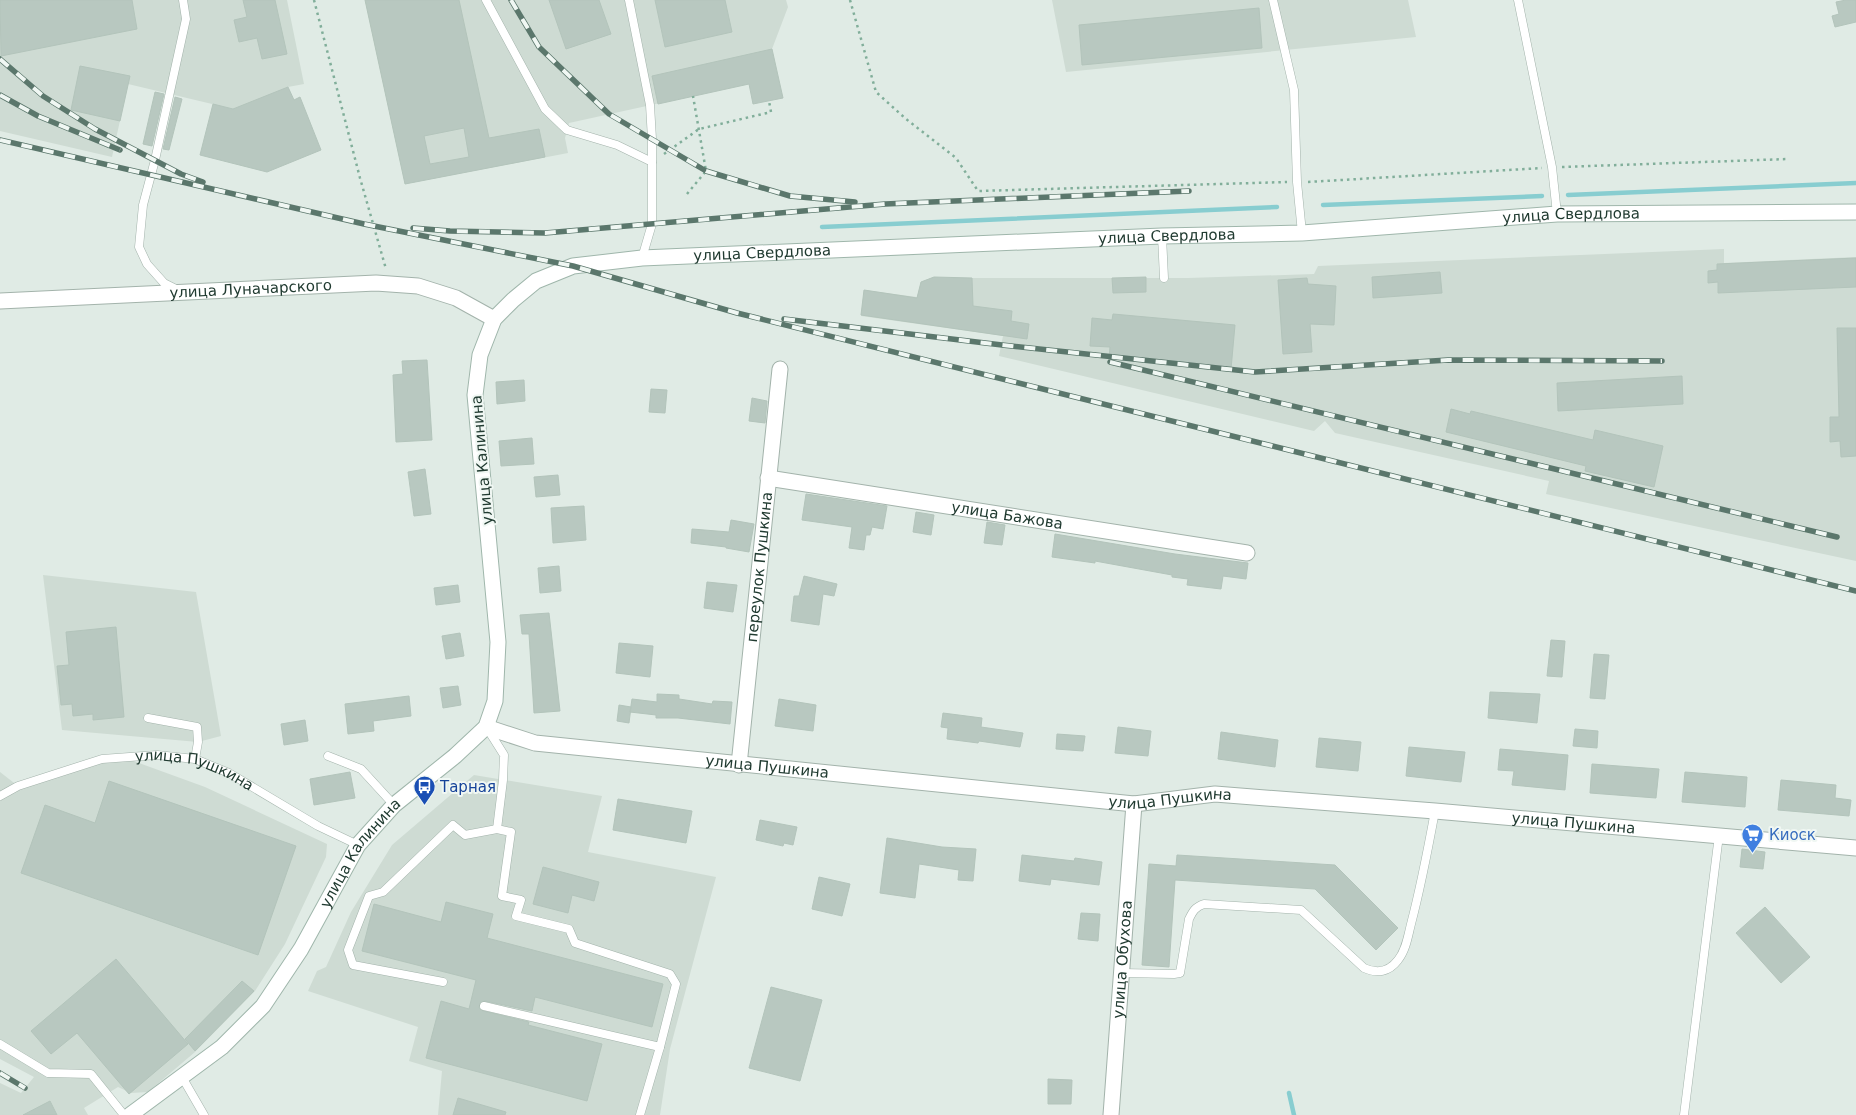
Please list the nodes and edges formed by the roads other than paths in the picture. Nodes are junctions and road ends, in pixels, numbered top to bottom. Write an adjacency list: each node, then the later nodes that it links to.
1 (183, 0): 13 (lane)
2 (486, 0): 6 (lane)
3 (629, 0): 6 (lane)
4 (1273, 0): 9 (lane)
5 (1518, 0): 8 (lane)
6 (652, 162): 11 (lane)
7 (1856, 212): 8 (street, улица Свердлова)
8 (1557, 214): 9 (street, улица Свердлова)
9 (1302, 233): 10 (street, улица Свердлова)
10 (1162, 236): 11 (street, улица Свердлова); 12 (lane)
11 (642, 258): 15 (street, улица Свердлова)
12 (1164, 278)
13 (183, 293): 14 (street, улица Луначарского); 15 (street, улица Луначарского)
14 (0, 301)
15 (494, 319): 20 (street, улица Калинина)
16 (780, 369): 17 (street, переулок Пушкина)
17 (768, 478): 18 (street, улица Бажова); 23 (street, переулок Пушкина)
18 (1247, 553)
19 (148, 718): 22 (lane)
20 (486, 727): 23 (street, улица Пушкина); 26 (street, улица Калинина); 28 (lane)
21 (328, 756): 26 (lane)
22 (195, 759): 24 (lane, улица Пушкина); 30 (lane, улица Пушкина)
23 (739, 765): 25 (street, улица Пушкина)
24 (0, 796)
25 (1134, 804): 27 (street, улица Пушкина); 32 (street, улица Обухова)
26 (394, 805): 30 (street, улица Калинина)
27 (1435, 810): 29 (street, улица Пушкина); 32 (lane)
28 (497, 829): 33 (lane); 36 (lane)
29 (1719, 835): 31 (street, улица Пушкина); 43 (lane)
30 (358, 845): 37 (street, улица Калинина)
31 (1856, 848)
32 (1122, 973): 42 (street, улица Обухова)
33 (443, 982)
34 (484, 1006): 36 (lane)
35 (0, 1044): 38 (lane)
36 (660, 1047): 41 (lane)
37 (182, 1078): 39 (street, улица Калинина); 40 (lane)
38 (124, 1115)
39 (130, 1115)
40 (204, 1115)
41 (640, 1115)
42 (1111, 1115)
43 (1684, 1115)

